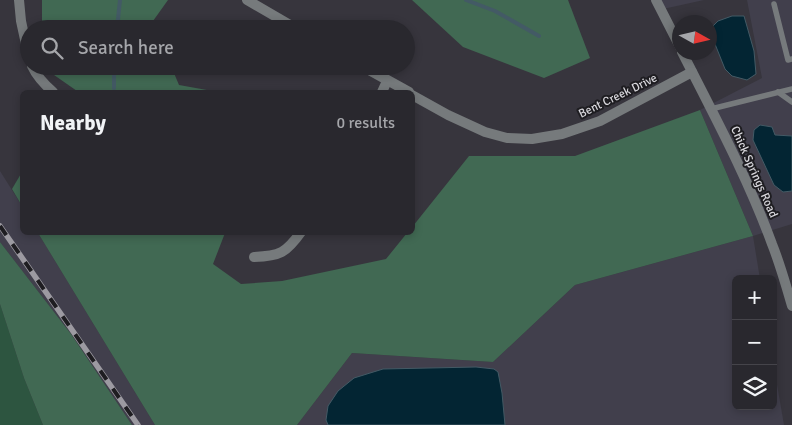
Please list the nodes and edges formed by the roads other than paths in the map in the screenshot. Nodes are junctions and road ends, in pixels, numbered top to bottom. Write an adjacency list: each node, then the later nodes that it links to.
1 (19, 0): 5 (street)
2 (247, 0): 6 (street)
3 (656, 0): 7 (street)
4 (774, 4): 8 (lane)
5 (21, 20)
6 (281, 20)
7 (672, 31)
8 (792, 59)
9 (686, 60): 10 (street, Chick Springs Road)
10 (692, 72): 19 (street, Bent Creek Drive); 21 (street, Chick Springs Road)
11 (37, 75): 15 (street)
12 (378, 75): 13 (street)
13 (387, 80): 16 (street); 17 (street)
14 (792, 88): 18 (lane)
15 (51, 90)
16 (383, 90)
17 (405, 90)
18 (778, 92): 20 (lane); 21 (lane)
19 (415, 97)
20 (792, 102)
21 (711, 109): 24 (street, Chick Springs Road)
22 (299, 235): 23 (street)
23 (254, 257)
24 (792, 306)

